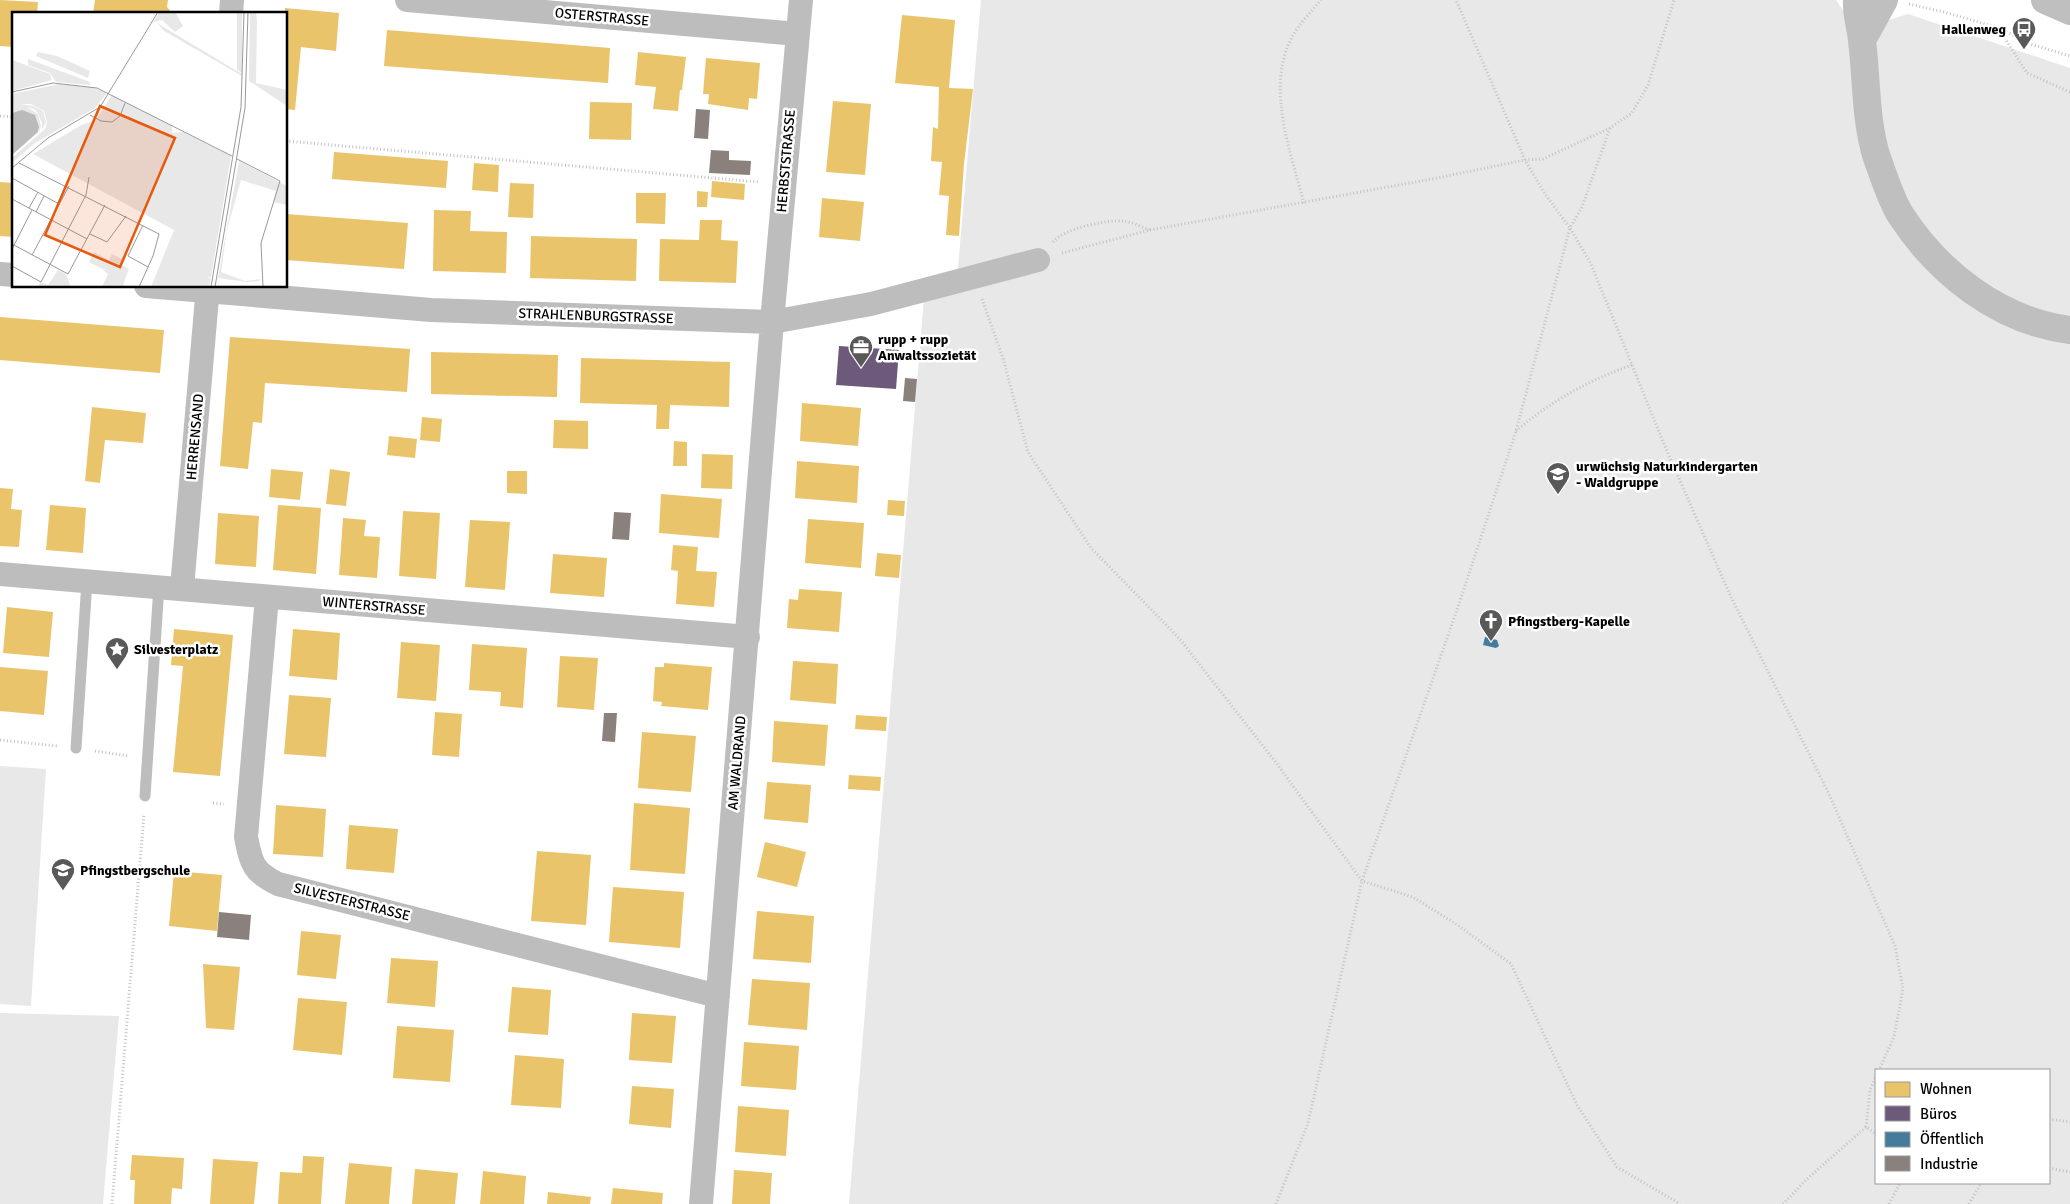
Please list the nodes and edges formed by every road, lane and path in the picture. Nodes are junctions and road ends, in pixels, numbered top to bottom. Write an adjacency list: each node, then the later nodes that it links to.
1 (407, 0): 9 (street, OSTERSTRASSE)
2 (801, 0): 12 (street, HERBSTSTRASSE)
3 (1321, 0): 20 (path)
4 (1456, 0): 18 (path)
5 (1674, 0): 16 (path)
6 (1857, 0): 13 (street)
7 (2045, 0): 10 (street)
8 (1893, 1): 11 (path); 13 (street)
9 (506, 5): 12 (street, OSTERSTRASSE)
10 (2070, 10)
11 (1999, 28): 14 (path); 15 (path)
12 (798, 34): 19 (street, HERBSTSTRASSE)
13 (1862, 40): 28 (street)
14 (2070, 56)
15 (2070, 92)
16 (1610, 128): 18 (path); 21 (path)
17 (288, 141): 19 (path)
18 (1525, 160): 20 (path); 21 (path)
19 (784, 184): 27 (street, HERBSTSTRASSE)
20 (1304, 203): 22 (path)
21 (1570, 228): 29 (path); 30 (path)
22 (1150, 230): 23 (path); 23 (path)
23 (1038, 260): 24 (street, STRAHLENBURGSTRASSE)
24 (974, 277): 27 (street, STRAHLENBURGSTRASSE); 38 (path)
25 (187, 288): 26 (street, STRAHLENBURGSTRASSE)
26 (208, 289): 27 (street, STRAHLENBURGSTRASSE); 33 (street, HERRENSAND)
27 (772, 322): 35 (street, AM WALDRAND)
28 (2070, 330)
29 (1632, 365): 30 (path); 40 (path)
30 (1516, 431): 38 (path)
31 (0, 574): 32 (street, WINTERSTRASSE)
32 (87, 581): 33 (street, WINTERSTRASSE); 36 (lane)
33 (171, 587): 34 (street, WINTERSTRASSE); 37 (lane)
34 (267, 597): 35 (street, WINTERSTRASSE); 39 (street, SILVESTERSTRASSE)
35 (748, 637): 39 (street, AM WALDRAND)
36 (76, 748)
37 (145, 796): 50 (path)
38 (1362, 881): 52 (path); 53 (path)
39 (718, 996): 51 (street, AM WALDRAND)
40 (1879, 1069)
41 (1875, 1079): 44 (path)
42 (2050, 1118): 43 (path)
43 (2070, 1122)
44 (1866, 1127): 45 (path); 54 (path)
45 (1875, 1133)
46 (2050, 1168): 47 (path)
47 (2070, 1172)
48 (1899, 1184): 55 (path)
49 (1980, 1184): 56 (path)
50 (112, 1204)
51 (701, 1204)
52 (1276, 1204)
53 (1680, 1204)
54 (1783, 1204)
55 (1889, 1204)
56 (1969, 1204)

